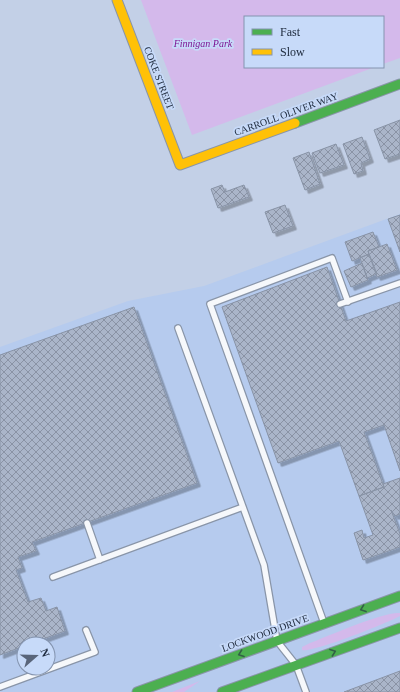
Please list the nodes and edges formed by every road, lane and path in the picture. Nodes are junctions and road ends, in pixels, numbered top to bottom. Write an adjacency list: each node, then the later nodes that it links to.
1 (117, 0): 3 (main road, COKE STREET)
2 (400, 84): 3 (main road, CARROLL OLIVER WAY)
3 (180, 165)
4 (400, 283): 5 (lane)
5 (348, 302): 6 (lane); 13 (lane)
6 (340, 304)
7 (178, 328): 8 (lane)
8 (243, 507): 10 (lane); 16 (lane)
9 (87, 523): 10 (lane)
10 (100, 560): 11 (lane)
11 (53, 577)
12 (400, 596): 13 (main road, LOCKWOOD DRIVE, one-way to 13)
13 (324, 623): 16 (main road, LOCKWOOD DRIVE)
14 (400, 628): 17 (main road, one-way to 14)
15 (86, 630): 18 (lane)
16 (277, 641): 17 (lane); 19 (main road, LOCKWOOD DRIVE, one-way to 19)
17 (296, 665): 20 (main road); 21 (lane)
18 (0, 687)
19 (137, 692)
20 (222, 692)
21 (306, 692)

